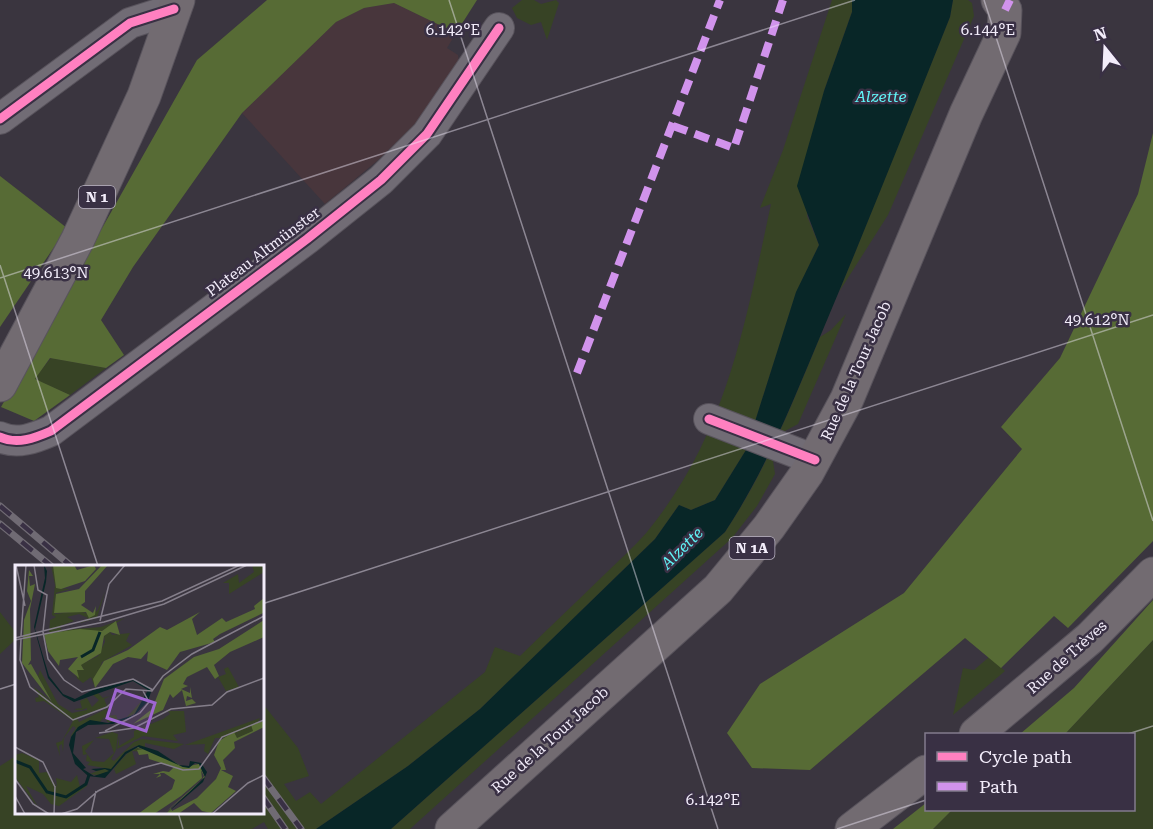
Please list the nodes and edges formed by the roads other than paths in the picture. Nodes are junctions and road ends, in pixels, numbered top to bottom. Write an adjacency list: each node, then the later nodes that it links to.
1 (176, 4): 4 (street); 5 (main road, N 1)
2 (1004, 4): 8 (main road, Rue de la Tour Jacob / N 1A)
3 (499, 28): 7 (street, Plateau Altmünster)
4 (0, 119)
5 (0, 386)
6 (709, 419): 8 (street)
7 (0, 437)
8 (815, 460): 12 (main road, Rue de la Tour Jacob / N 1A)
9 (1153, 574): 10 (main road, Rue de Trèves)
10 (978, 733)
11 (925, 774): 13 (main road)
12 (452, 829)
13 (852, 829)

